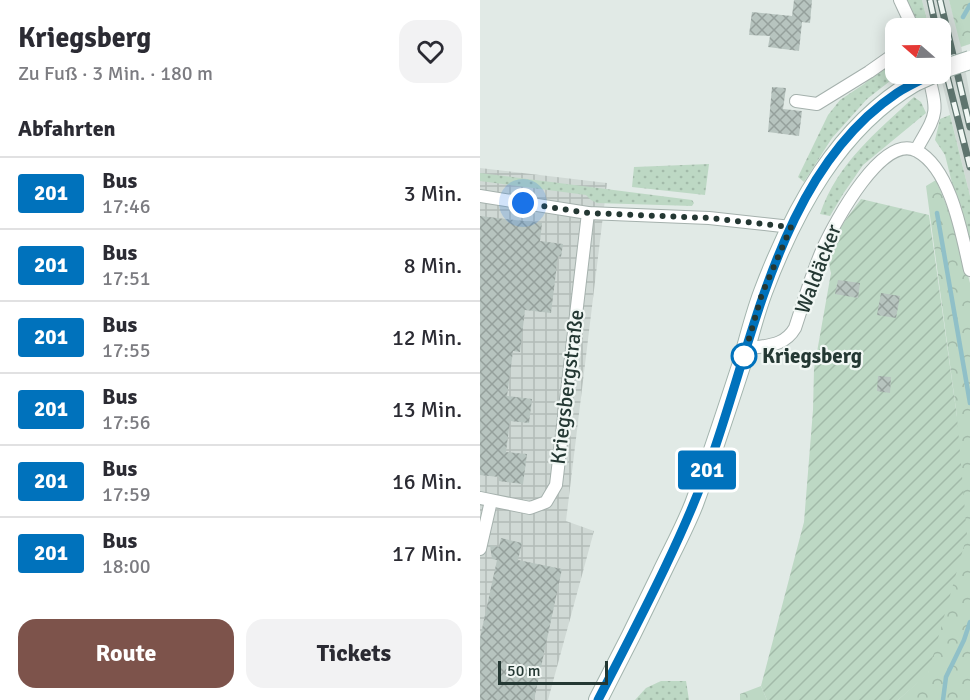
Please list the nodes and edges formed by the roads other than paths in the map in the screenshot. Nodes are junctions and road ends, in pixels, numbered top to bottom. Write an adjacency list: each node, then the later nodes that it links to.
1 (900, 0): 2 (street)
2 (908, 18)
3 (885, 60): 8 (street)
4 (970, 60): 5 (street, bridge)
5 (951, 66)
6 (913, 84): 12 (street)
7 (925, 84): 9 (street)
8 (796, 101)
9 (916, 150): 13 (street); 14 (street, Waldäcker)
10 (480, 196): 11 (street)
11 (588, 213): 12 (street); 15 (street, Kriegsbergstraße)
12 (791, 227): 14 (street)
13 (970, 270)
14 (746, 349): 17 (street)
15 (485, 500): 16 (street, Kriegsbergstraße)
16 (480, 549)
17 (598, 700)

